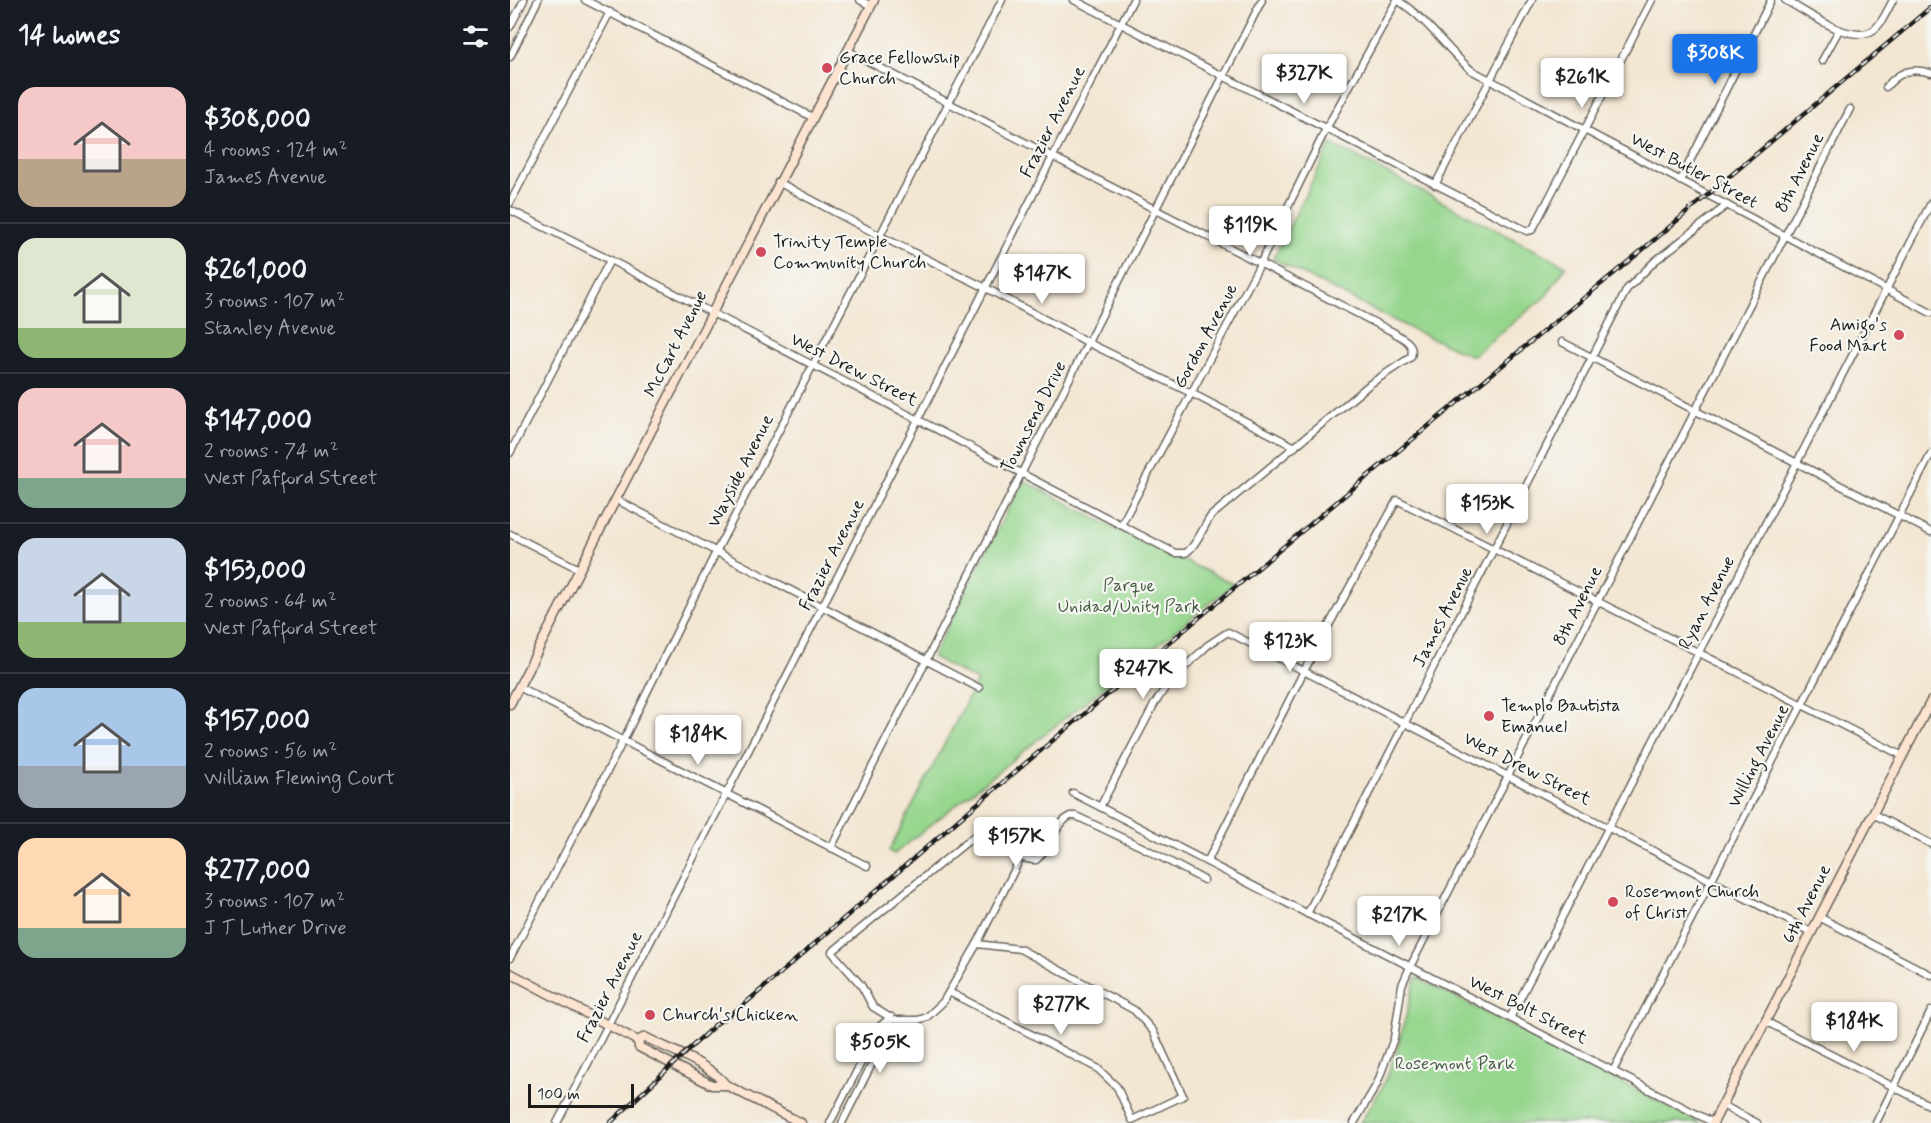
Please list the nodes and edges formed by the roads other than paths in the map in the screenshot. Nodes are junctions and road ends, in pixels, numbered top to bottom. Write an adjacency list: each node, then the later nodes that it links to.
1 (524, 0): 18 (street)
2 (538, 0): 21 (street)
3 (585, 0): 16 (street)
4 (860, 0): 15 (street)
5 (1002, 0): 27 (street, Wayside Avenue)
6 (1074, 0): 17 (street)
7 (1133, 0): 17 (street, Frazier Avenue)
8 (1262, 0): 24 (street, Townsend Drive)
9 (1397, 0): 25 (street, West Butler Street); 30 (street, Gordon Avenue)
10 (1532, 0): 25 (street)
11 (1652, 0): 31 (street)
12 (1772, 0): 33 (street)
13 (1785, 0): 19 (street)
14 (1893, 0): 19 (street)
15 (872, 3): 20 (main road, McCart Avenue)
16 (610, 12): 29 (street); 36 (street)
17 (1120, 24): 24 (street); 32 (street, Frazier Avenue)
18 (510, 27)
19 (1839, 30): 22 (street)
20 (848, 51): 27 (street); 29 (main road, McCart Avenue)
21 (510, 57)
22 (1822, 61)
23 (1931, 73): 26 (street)
24 (1222, 76): 30 (street); 40 (street, Townsend Drive)
25 (1490, 81): 31 (street, West Butler Street); 35 (street)
26 (1886, 87)
27 (949, 104): 32 (street); 41 (street, Wayside Avenue)
28 (1850, 109): 42 (street, 8th Avenue)
29 (812, 117): 34 (main road, McCart Avenue)
30 (1326, 129): 35 (street); 44 (street, Gordon Avenue)
31 (1585, 129): 33 (street, West Butler Street); 35 (street)
32 (1052, 156): 40 (street); 45 (street, Frazier Avenue)
33 (1680, 181): 38 (street, West Butler Street)
34 (778, 182): 41 (street); 47 (main road, McCart Avenue)
35 (1435, 186)
36 (510, 203)
37 (1931, 203): 46 (street, Ryan Avenue)
38 (1727, 205): 42 (street, West Butler Street); 51 (street, James Avenue)
39 (510, 210): 43 (street, West Drew Street)
40 (1156, 210): 44 (street); 50 (street, Townsend Drive)
41 (880, 236): 45 (street); 52 (street, Wayside Avenue)
42 (1785, 236): 46 (street, West Butler Street); 54 (street, 8th Avenue)
43 (610, 260): 47 (street, West Drew Street); 57 (street)
44 (1260, 264): 53 (street, Gordon Avenue); 56 (street)
45 (984, 287): 50 (street); 55 (street, Frazier Avenue)
46 (1886, 290): 48 (street, West Butler Street); 59 (street, Ryan Avenue)
47 (711, 312): 52 (street, West Drew Street); 61 (main road, McCart Avenue)
48 (1931, 312)
49 (1562, 342): 51 (street)
50 (1089, 344): 53 (street); 60 (street, Townsend Drive)
51 (1591, 357): 54 (street); 66 (street, James Avenue)
52 (812, 366): 55 (street, West Drew Street); 67 (street, Wayside Avenue)
53 (1192, 394): 56 (street); 63 (street, Gordon Avenue)
54 (1695, 411): 59 (street); 69 (street, 8th Avenue)
55 (917, 419): 60 (street, West Drew Street); 70 (street, Frazier Avenue)
56 (1295, 447): 63 (street, West Drew Street)
57 (510, 453)
58 (1931, 454): 62 (street, Willing Avenue)
59 (1797, 463): 62 (street); 71 (street, Ryan Avenue)
60 (1022, 474): 63 (street, West Drew Street); 72 (street, Townsend Drive)
61 (615, 500): 67 (street); 68 (main road, McCart Avenue)
62 (1899, 516): 64 (street); 78 (street, Willing Avenue)
63 (1121, 525)
64 (1931, 532)
65 (510, 534): 68 (street)
66 (1494, 549): 69 (street); 73 (street); 80 (street, James Avenue)
67 (716, 552): 70 (street); 81 (street, Wayside Avenue)
68 (579, 569): 74 (main road, McCart Avenue)
69 (1597, 601): 71 (street); 83 (street, 8th Avenue)
70 (823, 607): 72 (street); 85 (street, Frazier Avenue)
71 (1698, 652): 78 (street); 88 (street, Ryan Avenue)
72 (926, 661): 75 (street); 90 (street, Townsend Drive)
73 (1304, 672): 80 (street, West Drew Street); 86 (street, West Drew Street); 92 (street)
74 (519, 687): 77 (main road, McCart Avenue); 81 (street)
75 (979, 688)
76 (1931, 701): 79 (main road, 6th Avenue)
77 (510, 704)
78 (1802, 705): 82 (street); 95 (street, Willing Avenue)
79 (1928, 712): 82 (main road, 6th Avenue)
80 (1405, 723): 83 (street, West Drew Street); 96 (street, James Avenue)
81 (623, 741): 85 (street); 100 (street, Wayside Avenue)
82 (1903, 756): 87 (main road, 6th Avenue)
83 (1508, 776): 88 (street, West Drew Street); 101 (street, 8th Avenue)
84 (1073, 793): 86 (street, West Bolt Street)
85 (726, 794): 90 (street); 109 (street, Frazier Avenue)
86 (1100, 807): 92 (street, West Bolt Street)
87 (1873, 814): 89 (street); 97 (main road, 6th Avenue)
88 (1608, 828): 95 (street, West Drew Street); 107 (street, Ryan Avenue)
89 (1931, 844)
90 (831, 848): 93 (street)
91 (1021, 857): 94 (street); 99 (street); 106 (street)
92 (1207, 862): 96 (street, West Bolt Street)
93 (867, 866)
94 (1204, 880)
95 (1711, 881): 98 (street, West Drew Street); 110 (street, Willing Avenue)
96 (1307, 914): 101 (street, West Bolt Street)
97 (1819, 917): 98 (main road, 6th Avenue); 103 (street)
98 (1811, 932): 108 (main road, 6th Avenue)
99 (977, 944): 104 (street); 104 (street)
100 (510, 958)
101 (1410, 967): 107 (street, West Bolt Street); 120 (street, 8th Avenue)
102 (510, 973): 109 (main road)
103 (1931, 975)
104 (949, 992): 106 (street)
105 (1931, 1011): 111 (street)
106 (891, 1017): 112 (street); 113 (street)
107 (1510, 1018): 110 (street, West Bolt Street)
108 (1765, 1021): 111 (street); 114 (main road, 6th Avenue)
109 (608, 1025): 116 (street, Frazier Avenue); 117 (main road)
110 (1613, 1071): 121 (street, West Bolt Street)
111 (1895, 1088): 115 (street); 123 (street)
112 (846, 1091): 113 (street); 118 (street)
113 (855, 1096): 119 (street)
114 (1722, 1105): 121 (main road, 6th Avenue); 122 (street)
115 (1931, 1106)
116 (557, 1123)
117 (801, 1123)
118 (830, 1123)
119 (842, 1123)
120 (1354, 1123)
121 (1714, 1123)
122 (1757, 1123)
123 (1876, 1123)

